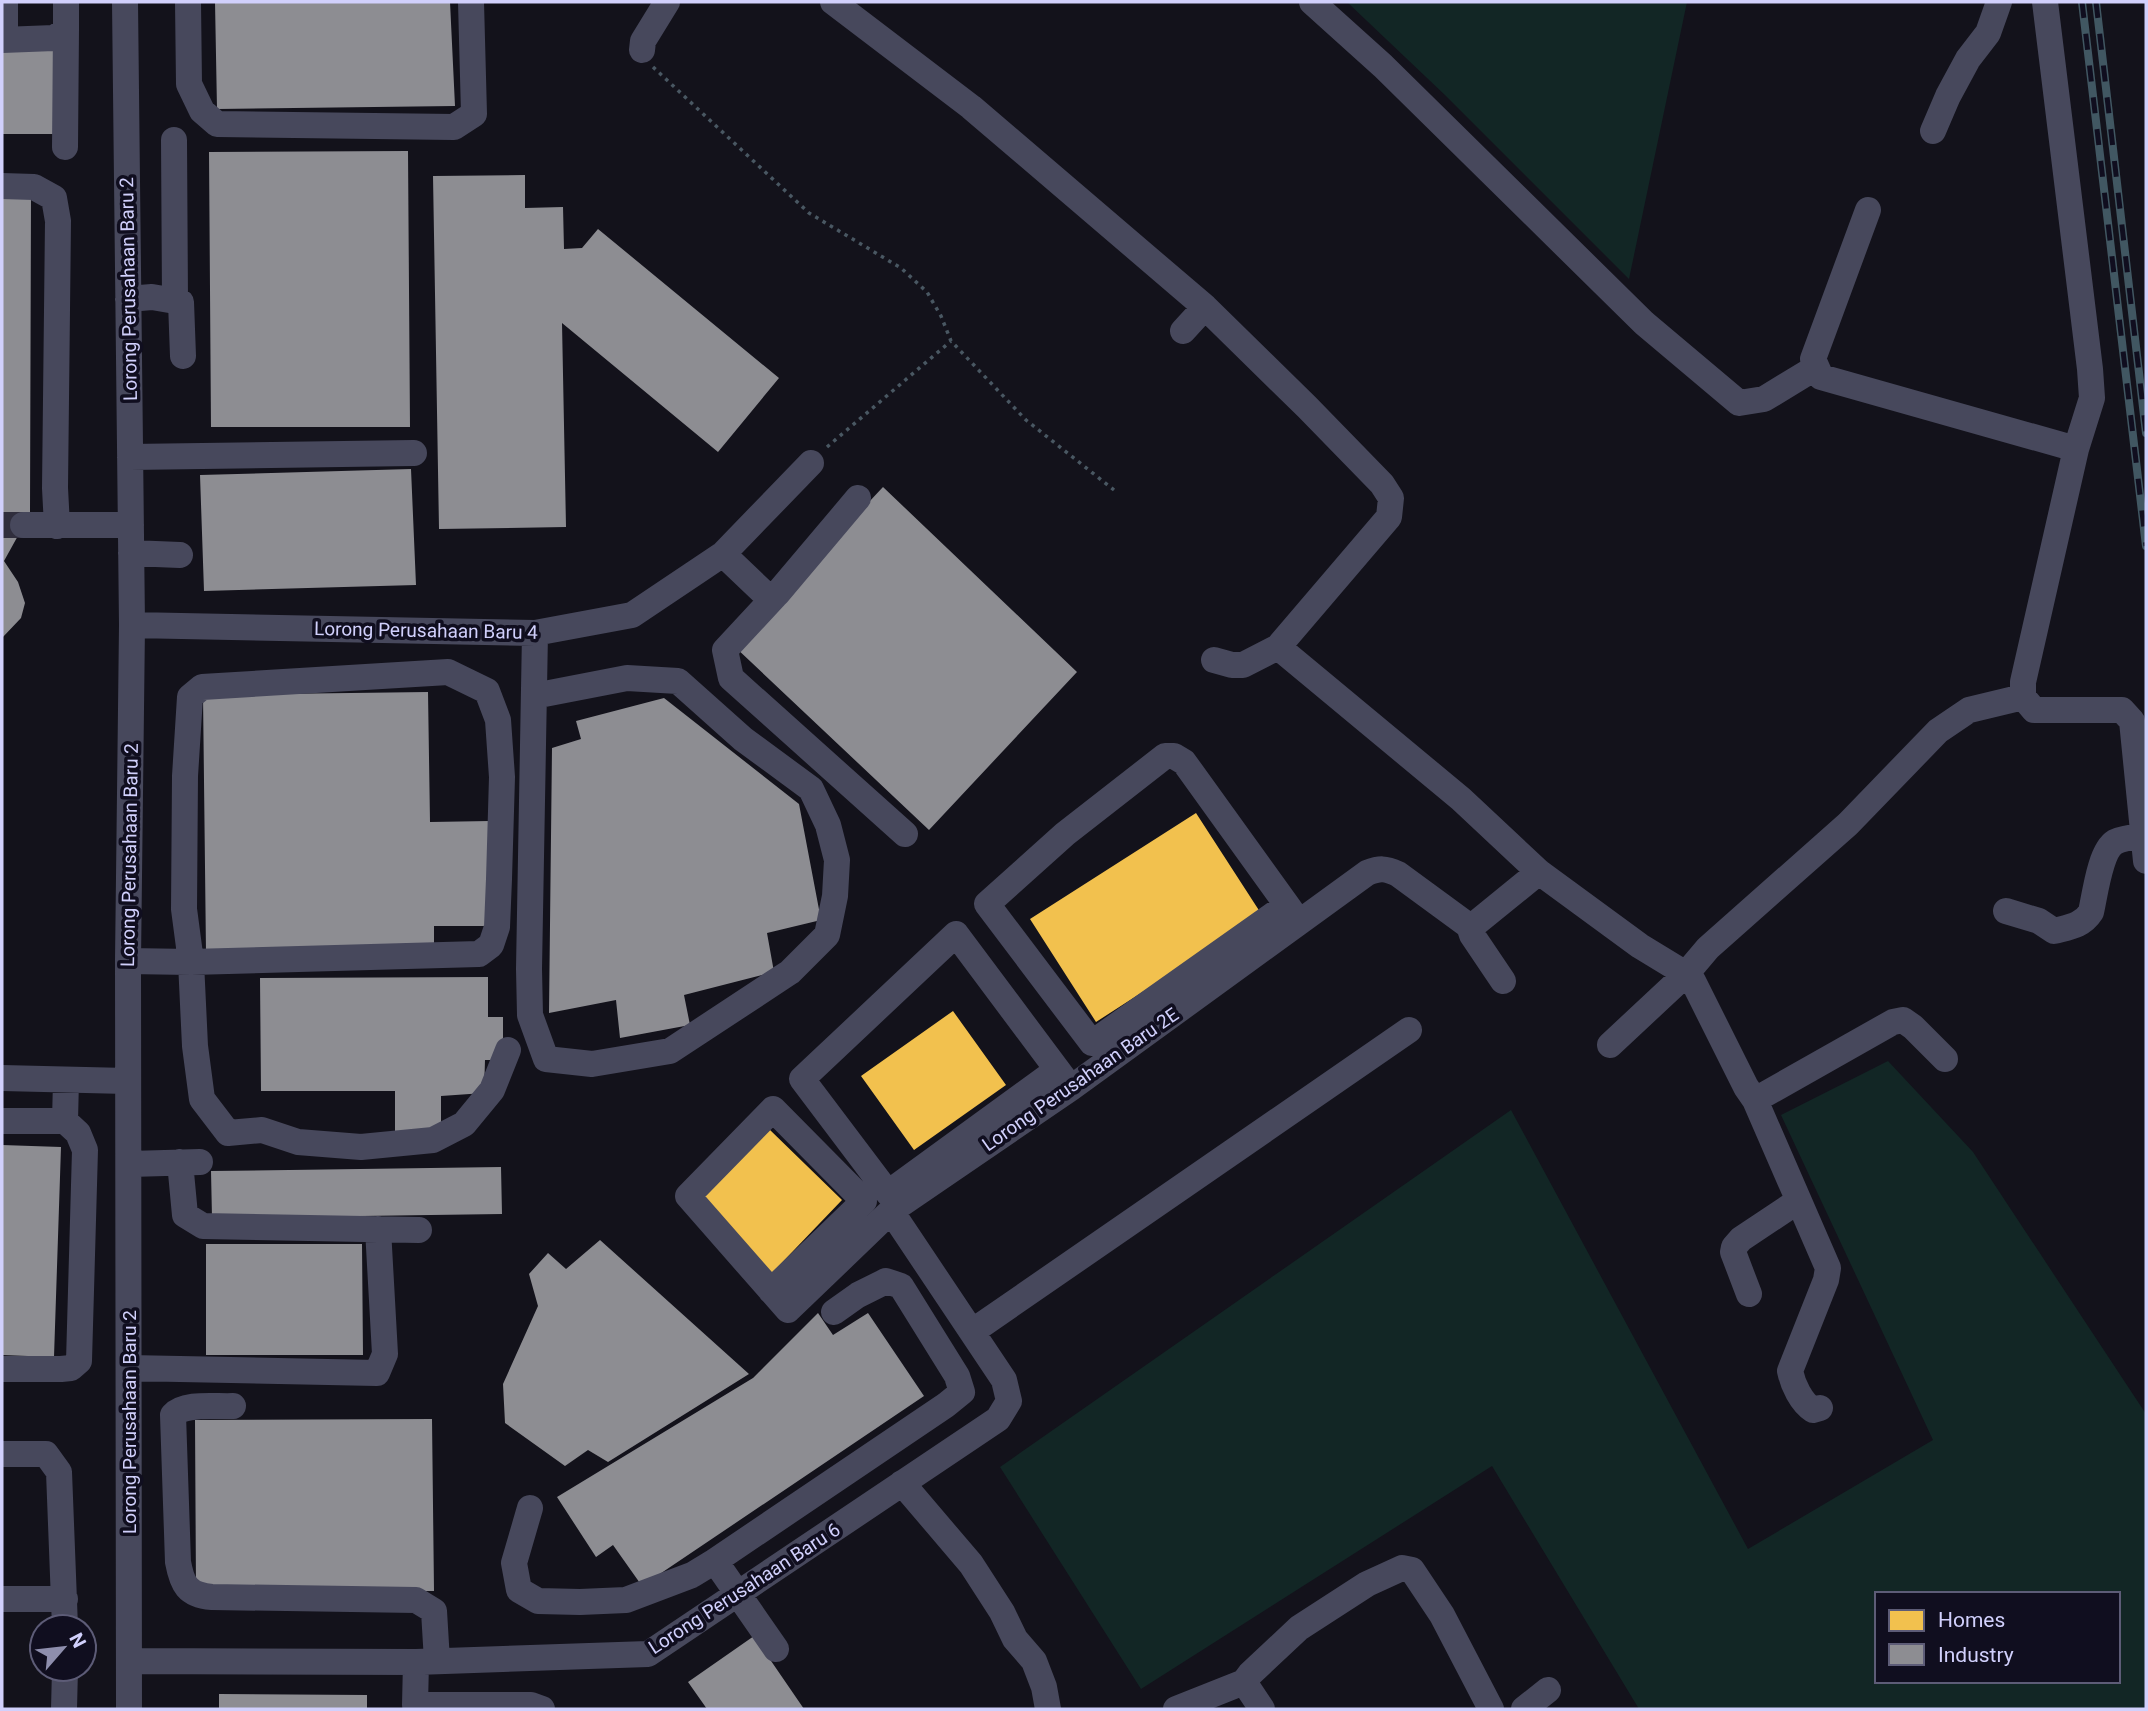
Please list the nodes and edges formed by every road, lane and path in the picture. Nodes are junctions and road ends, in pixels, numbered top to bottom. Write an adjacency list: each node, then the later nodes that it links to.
1 (5, 2): 12 (street)
2 (66, 2): 11 (street)
3 (125, 2): 19 (street, Lorong Perusahaan Baru 2)
4 (188, 2): 5 (street)
5 (471, 2)
6 (667, 2): 13 (street)
7 (833, 2): 21 (street)
8 (1312, 2): 25 (street)
9 (1999, 2): 14 (street)
10 (2045, 2): 26 (street)
11 (66, 30): 12 (street); 16 (street)
12 (4, 40)
13 (642, 50): 23 (path)
14 (1933, 131)
15 (174, 140): 20 (street)
16 (65, 147)
17 (2, 186): 34 (street)
18 (1868, 210): 25 (street)
19 (128, 299): 20 (street); 28 (street, Lorong Perusahaan Baru 2)
20 (175, 300): 24 (street)
21 (1205, 307): 22 (street); 41 (street)
22 (1183, 331)
23 (951, 341): 29 (path); 30 (path)
24 (183, 356)
25 (1815, 368): 26 (street)
26 (2076, 449): 44 (street)
27 (414, 453): 28 (street)
28 (130, 457): 33 (street, Lorong Perusahaan Baru 2)
29 (811, 463): 36 (street, Lorong Perusahaan Baru 4)
30 (1114, 489)
31 (858, 498): 38 (street)
32 (23, 525): 34 (street)
33 (131, 525): 34 (street); 35 (street, Lorong Perusahaan Baru 2)
34 (57, 526)
35 (131, 552): 37 (street); 39 (street, Lorong Perusahaan Baru 2)
36 (723, 554): 38 (street); 40 (street, Lorong Perusahaan Baru 4)
37 (180, 555)
38 (777, 594): 45 (street)
39 (132, 625): 40 (street, Lorong Perusahaan Baru 4); 51 (street, Lorong Perusahaan Baru 2)
40 (535, 633): 43 (street)
41 (1278, 647): 42 (street); 47 (street)
42 (1214, 660)
43 (534, 696): 43 (street)
44 (2023, 697): 46 (street); 53 (street)
45 (905, 834)
46 (2145, 849): 48 (street)
47 (1539, 872): 50 (street); 53 (street)
48 (2006, 911)
49 (1293, 913): 49 (street); 50 (street, Lorong Perusahaan Baru 2E); 60 (street, Lorong Perusahaan Baru 2E)
50 (1469, 926): 54 (street)
51 (128, 961): 52 (street); 62 (street, Lorong Perusahaan Baru 2)
52 (191, 962): 52 (street); 57 (street)
53 (1686, 974): 56 (street); 63 (street)
54 (1503, 981)
55 (1409, 1030): 74 (street)
56 (1610, 1045)
57 (508, 1050)
58 (1945, 1059): 63 (street)
59 (2, 1079): 61 (street)
60 (1064, 1079): 60 (street); 68 (street, Lorong Perusahaan Baru 2E)
61 (66, 1080): 62 (street); 65 (street)
62 (127, 1081): 66 (street, Lorong Perusahaan Baru 2)
63 (1755, 1100): 67 (street)
64 (2, 1121): 65 (street)
65 (65, 1121): 76 (street)
66 (130, 1164): 69 (street); 75 (street, Lorong Perusahaan Baru 2)
67 (1798, 1201): 71 (street); 78 (street)
68 (891, 1211): 72 (street, Lorong Perusahaan Baru 2E); 74 (street, Lorong Perusahaan Baru 6)
69 (378, 1229): 70 (street); 75 (street)
70 (419, 1230)
71 (1749, 1294)
72 (780, 1301): 72 (street)
73 (834, 1312): 82 (street)
74 (972, 1331): 80 (street, Lorong Perusahaan Baru 6)
75 (129, 1368): 88 (street, Lorong Perusahaan Baru 2)
76 (2, 1369)
77 (233, 1406): 89 (street)
78 (1820, 1408)
79 (2, 1454): 85 (street)
80 (902, 1483): 83 (street, Lorong Perusahaan Baru 6); 97 (street)
81 (530, 1508): 82 (street)
82 (715, 1561): 83 (street)
83 (738, 1592): 87 (street); 89 (street, Lorong Perusahaan Baru 6)
84 (2, 1599): 85 (street)
85 (65, 1600): 86 (street)
86 (65, 1613)
87 (776, 1648)
88 (129, 1661): 89 (street, Lorong Perusahaan Baru 6); 95 (street, Lorong Perusahaan Baru 2)
89 (426, 1662): 93 (street)
90 (1244, 1682): 98 (street); 99 (street); 100 (street)
91 (65, 1683): 94 (street)
92 (1548, 1690): 101 (street)
93 (415, 1707): 96 (street)
94 (64, 1709)
95 (129, 1709)
96 (542, 1709)
97 (1048, 1709)
98 (1176, 1709)
99 (1262, 1709)
100 (1490, 1709)
101 (1524, 1709)

